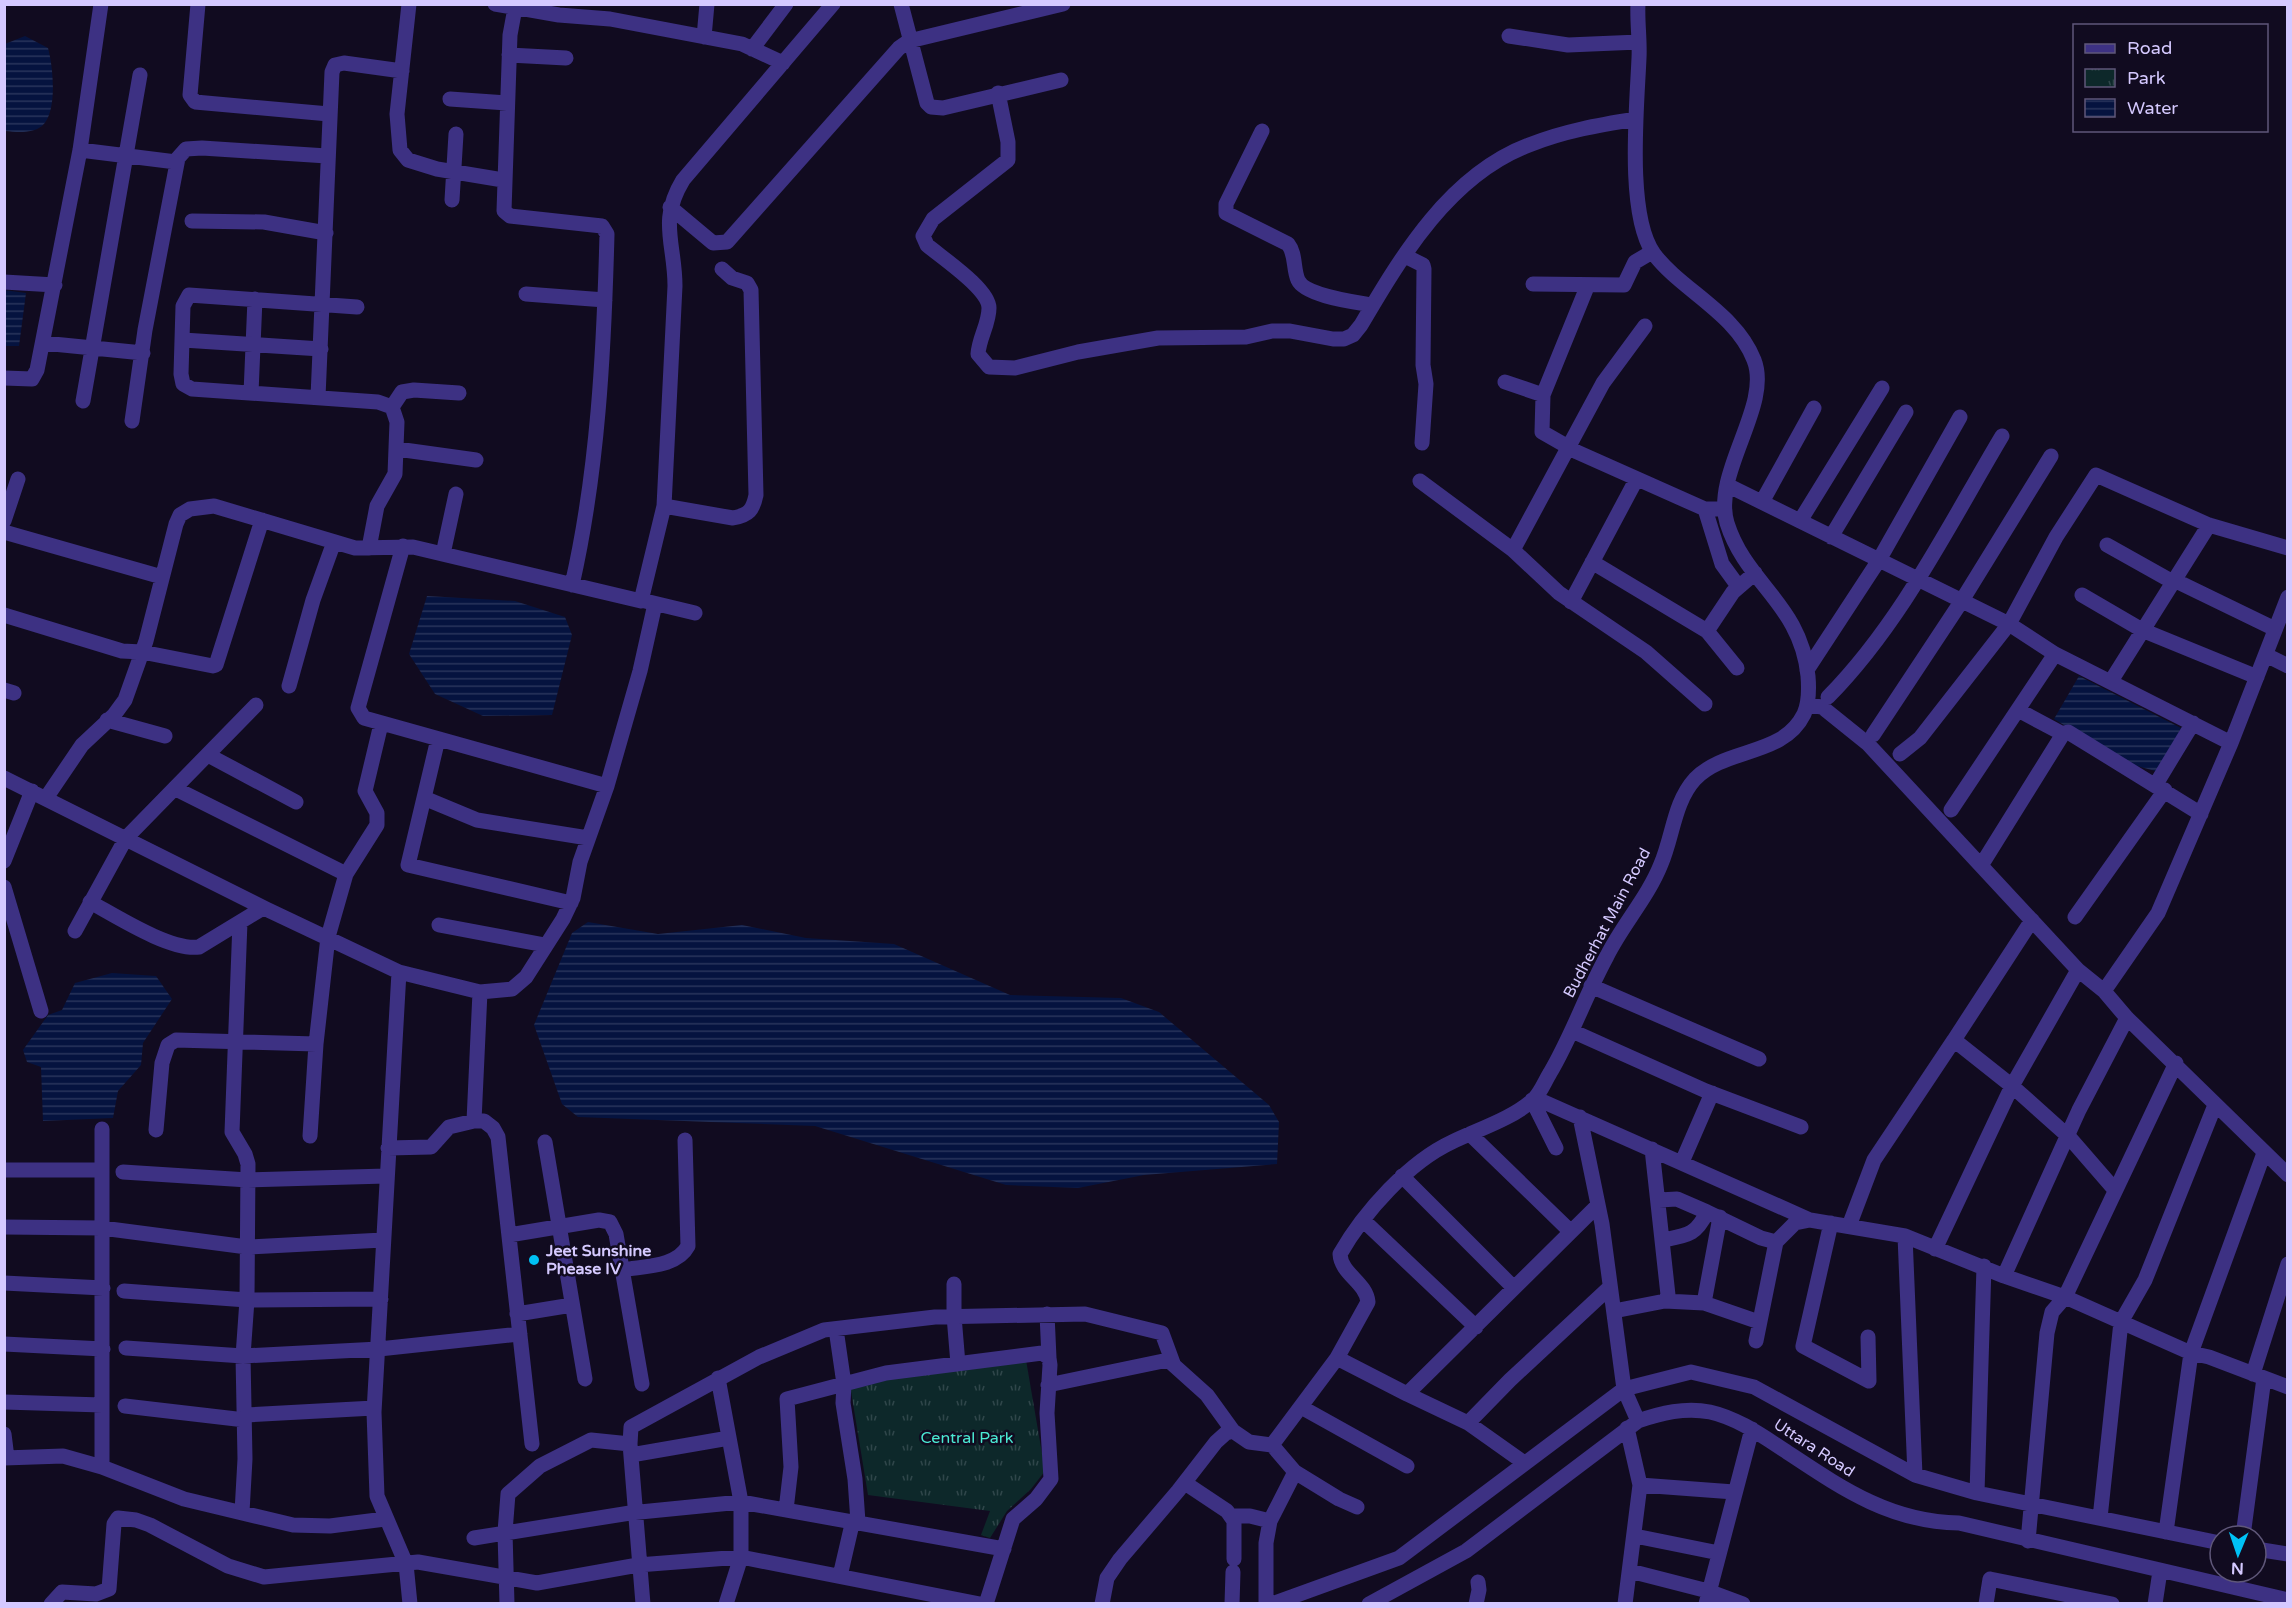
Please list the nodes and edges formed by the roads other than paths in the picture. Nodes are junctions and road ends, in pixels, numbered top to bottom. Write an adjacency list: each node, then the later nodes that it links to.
1 (101, 4): 32 (street)
2 (198, 4): 28 (street)
3 (410, 4): 22 (street)
4 (495, 4): 11 (street)
5 (707, 4): 15 (street)
6 (786, 4): 18 (street)
7 (832, 4): 21 (street)
8 (900, 4): 16 (street)
9 (1063, 4): 16 (street)
10 (1638, 4): 17 (street)
11 (515, 8): 12 (street); 19 (street)
12 (560, 10): 13 (street)
13 (611, 12): 15 (street)
14 (1509, 36): 17 (street)
15 (704, 37): 18 (street)
16 (909, 41): 25 (street); 39 (street)
17 (1639, 42): 29 (street)
18 (752, 49): 21 (street)
19 (509, 55): 20 (street); 27 (street)
20 (566, 58)
21 (783, 63): 39 (street)
22 (402, 70): 28 (street); 36 (street)
23 (140, 75): 34 (street)
24 (1061, 80): 25 (street)
25 (998, 93): 53 (street)
26 (450, 99): 27 (street)
27 (507, 103): 37 (street)
28 (328, 114): 33 (street)
29 (1636, 119): 42 (street); 43 (street)
30 (1262, 131): 53 (street)
31 (456, 134): 36 (street)
32 (80, 150): 34 (street); 47 (street)
33 (327, 156): 35 (street); 41 (street)
34 (127, 157): 35 (street); 59 (street)
35 (176, 162): 61 (street)
36 (454, 172): 37 (street); 38 (street)
37 (503, 180): 51 (street)
38 (452, 200)
39 (670, 207): 87 (street)
40 (192, 221): 41 (street)
41 (326, 233): 52 (street)
42 (1652, 252): 48 (street); 84 (street)
43 (1405, 255): 53 (street); 76 (street)
44 (722, 269): 87 (street)
45 (4, 282): 47 (street)
46 (1533, 284): 48 (street)
47 (55, 285): 57 (street)
48 (1587, 287): 67 (street)
49 (526, 294): 51 (street)
50 (255, 299): 52 (street); 56 (street); 58 (street)
51 (605, 300): 109 (street)
52 (323, 304): 54 (street); 60 (street)
53 (1372, 305)
54 (357, 307)
55 (1645, 326): 77 (street)
56 (183, 340): 58 (street); 65 (street)
57 (43, 343): 59 (street); 62 (street)
58 (253, 344): 60 (street); 65 (street)
59 (90, 349): 61 (street); 69 (street)
60 (321, 349): 68 (street)
61 (142, 353): 74 (street)
62 (4, 378)
63 (1505, 382): 67 (street)
64 (1882, 388): 92 (street)
65 (251, 393): 68 (street)
66 (459, 393): 70 (street)
67 (1543, 396): 77 (street)
68 (318, 398): 70 (street)
69 (83, 401)
70 (392, 407): 78 (street)
71 (1814, 408): 86 (street)
72 (1906, 412): 95 (street)
73 (1960, 417): 103 (street)
74 (132, 421)
75 (2002, 436): 107 (street)
76 (1422, 443)
77 (1570, 446): 82 (street); 101 (street)
78 (397, 449): 80 (street); 99 (street)
79 (2051, 456): 115 (street)
80 (476, 460)
81 (18, 479): 91 (street)
82 (1636, 480): 88 (street); 104 (street)
83 (1420, 481): 101 (street)
84 (1727, 485): 86 (street); 89 (street)
85 (456, 494): 102 (street)
86 (1762, 502): 92 (street)
87 (664, 506): 113 (street)
88 (1705, 509): 89 (street); 110 (street)
89 (1723, 509): 105 (street)
90 (262, 520): 96 (street); 106 (street); 122 (street)
91 (4, 521)
92 (1800, 521): 95 (street)
93 (2209, 525): 100 (street); 108 (street); 118 (street)
94 (4, 532): 106 (street)
95 (1831, 537): 103 (street)
96 (334, 542): 99 (street); 130 (street)
97 (2107, 545): 108 (street)
98 (403, 546): 99 (street); 102 (street); 138 (street)
99 (369, 548)
100 (2288, 548)
101 (1513, 550): 114 (street)
102 (442, 554): 109 (street)
103 (1879, 560): 107 (street); 127 (street)
104 (1592, 562): 114 (street); 121 (street)
105 (1755, 573): 110 (street); 127 (street)
106 (162, 578): 122 (street)
107 (1917, 580): 115 (street); 131 (street)
108 (2174, 581): 119 (street); 120 (street)
109 (572, 585): 113 (street)
110 (1738, 586): 121 (street)
111 (2082, 595): 120 (street)
112 (2288, 597): 119 (street)
113 (648, 602): 116 (street); 147 (street)
114 (1571, 602): 132 (street)
115 (1961, 602): 118 (street); 140 (street)
116 (695, 613)
117 (4, 615): 122 (street)
118 (2009, 624): 123 (street); 144 (street)
119 (2275, 629): 124 (street)
120 (2142, 630): 128 (street); 129 (street)
121 (1707, 631): 126 (street)
122 (142, 652): 136 (street)
123 (2055, 654): 129 (street); 135 (street)
124 (2266, 655): 125 (street); 128 (street)
125 (2288, 666)
126 (1737, 668)
127 (1807, 670): 134 (street)
128 (2257, 677): 143 (street)
129 (2111, 681): 137 (street)
130 (289, 686)
131 (1827, 697)
132 (1705, 704)
133 (256, 705): 145 (street)
134 (1807, 705): 159 (street); 174 (street, Budherhat Main Road)
135 (2019, 710): 139 (street); 154 (street)
136 (107, 720): 141 (street); 151 (street)
137 (2193, 723): 143 (street); 148 (street)
138 (381, 724): 142 (street); 160 (street)
139 (2063, 734): 148 (street); 159 (street)
140 (1873, 735)
141 (165, 736)
142 (438, 739): 147 (street); 152 (street)
143 (2231, 743): 155 (street)
144 (1900, 754)
145 (208, 755): 149 (street); 153 (street)
146 (4, 778): 150 (street)
147 (607, 786): 157 (street)
148 (2160, 787): 155 (street); 165 (street)
149 (176, 789): 156 (street); 160 (street)
150 (32, 791): 151 (street); 158 (street)
151 (46, 798): 156 (street)
152 (424, 798): 157 (street); 163 (street)
153 (296, 802)
154 (1951, 810)
155 (2201, 814): 175 (street)
156 (126, 838): 162 (street); 164 (street)
157 (588, 838): 163 (street)
158 (4, 861)
159 (1982, 864): 166 (street)
160 (346, 874): 170 (street)
161 (4, 887): 177 (street)
162 (90, 902): 167 (street); 169 (street)
163 (571, 903): 171 (street)
164 (263, 908): 167 (street); 170 (street)
165 (2075, 917)
166 (2032, 920): 172 (street); 180 (street)
167 (240, 922): 181 (street)
168 (439, 925): 171 (street)
169 (75, 931)
170 (328, 937): 173 (street); 182 (street)
171 (546, 945): 176 (street)
172 (2078, 970): 175 (street); 185 (street)
173 (399, 972): 176 (street); 199 (street)
174 (1592, 986): 179 (street, Budherhat Main Road); 183 (street)
175 (2104, 991): 178 (street)
176 (480, 992): 190 (street)
177 (41, 1011)
178 (2127, 1018): 184 (street); 196 (street)
179 (1572, 1031): 186 (street); 187 (street, Budherhat Main Road)
180 (1954, 1040): 185 (street); 219 (street)
181 (237, 1041): 182 (street); 193 (street); 210 (street)
182 (316, 1044): 195 (street)
183 (1759, 1059)
184 (2176, 1063): 188 (street); 211 (street)
185 (2013, 1086): 196 (street); 229 (street)
186 (1712, 1093): 191 (street); 203 (street)
187 (1534, 1099): 189 (street); 194 (street, Budherhat Main Road); 200 (street)
188 (2215, 1105): 202 (street); 250 (street)
189 (1580, 1117): 201 (street); 213 (street)
190 (474, 1121): 199 (street); 223 (street)
191 (1801, 1127)
192 (102, 1129): 205 (street)
193 (156, 1130)
194 (1470, 1134): 209 (street, Budherhat Main Road); 222 (street)
195 (310, 1136)
196 (2068, 1137): 211 (street); 233 (street)
197 (685, 1140): 232 (street)
198 (545, 1142): 218 (street)
199 (388, 1148): 208 (street)
200 (1556, 1148)
201 (1652, 1149): 203 (street); 212 (street)
202 (2264, 1153): 207 (street); 260 (street)
203 (1682, 1162): 215 (street)
204 (4, 1170): 205 (street)
205 (102, 1170): 221 (street)
206 (123, 1172): 210 (street)
207 (2288, 1175)
208 (386, 1176): 210 (street); 225 (street)
209 (1402, 1176): 216 (street, Budherhat Main Road); 235 (street)
210 (248, 1180): 228 (street)
211 (2115, 1190): 239 (street)
212 (1659, 1200): 214 (street); 226 (street)
213 (1597, 1206): 222 (street); 236 (street)
214 (1714, 1214): 226 (street); 227 (street); 244 (street)
215 (1810, 1220): 217 (street); 227 (street)
216 (1364, 1221): 251 (street); 263 (street, Budherhat Main Road)
217 (1831, 1223): 219 (street); 254 (street)
218 (561, 1226): 223 (street); 232 (street); 245 (street)
219 (1849, 1226): 224 (street)
220 (4, 1227): 221 (street)
221 (102, 1228): 228 (street); 237 (street)
222 (1570, 1231): 235 (street)
223 (509, 1235): 247 (street)
224 (1905, 1236): 229 (street); 295 (street)
225 (383, 1240): 228 (street); 240 (street)
226 (1664, 1240): 243 (street)
227 (1776, 1242): 249 (street)
228 (247, 1247): 241 (street)
229 (1935, 1249): 231 (street)
230 (2288, 1264): 266 (street)
231 (1984, 1266): 233 (street); 299 (street)
232 (623, 1270): 269 (street)
233 (2004, 1276): 239 (street)
234 (4, 1283): 237 (street)
235 (1514, 1287): 251 (street)
236 (1610, 1287): 246 (street); 281 (street)
237 (103, 1288): 258 (street)
238 (124, 1291): 241 (street)
239 (2065, 1298): 250 (street); 301 (street)
240 (381, 1299): 241 (street); 259 (street)
241 (247, 1300): 261 (street)
242 (954, 1300): 248 (street); 252 (street); 264 (street)
243 (1665, 1301): 244 (street); 246 (street)
244 (1704, 1303): 249 (street)
245 (572, 1305): 247 (street); 267 (street)
246 (1614, 1311): 273 (street)
247 (517, 1314): 253 (street)
248 (1047, 1314): 262 (street); 265 (street)
249 (1759, 1322): 255 (street)
250 (2121, 1322): 260 (street); 307 (street)
251 (1476, 1327): 274 (street)
252 (836, 1329): 268 (street); 270 (street)
253 (520, 1334): 259 (street); 287 (street)
254 (1868, 1337)
255 (1756, 1341)
256 (4, 1344): 258 (street)
257 (126, 1348): 261 (street)
258 (103, 1349): 276 (street)
259 (379, 1349): 261 (street); 278 (street)
260 (2191, 1353): 266 (street); 313 (street)
261 (243, 1356): 280 (street)
262 (1049, 1358): 264 (street); 271 (street)
263 (1337, 1358): 274 (street); 279 (street, Budherhat Main Road)
264 (958, 1364): 270 (street)
265 (1178, 1368): 271 (street); 284 (street)
266 (2258, 1376): 272 (street); 310 (street)
267 (585, 1378)
268 (718, 1378): 286 (street); 289 (street)
269 (642, 1384)
270 (844, 1384): 303 (street); 308 (street)
271 (1048, 1384): 318 (street)
272 (2288, 1386)
273 (1624, 1389): 282 (street); 291 (street); 295 (street)
274 (1407, 1395): 281 (street)
275 (4, 1401): 276 (street)
276 (102, 1405): 293 (street)
277 (125, 1406): 280 (street)
278 (374, 1407): 280 (street); 311 (street)
279 (1301, 1407): 288 (street, Budherhat Main Road); 292 (street)
280 (245, 1418): 304 (street)
281 (1468, 1423): 291 (street)
282 (1633, 1424): 283 (street, Uttara Road); 297 (street); 343 (street, Uttara Road)
283 (1752, 1429): 298 (street); 316 (street, Uttara Road)
284 (1233, 1431): 288 (street); 296 (street)
285 (4, 1434): 290 (street)
286 (729, 1438): 289 (street); 300 (street)
287 (532, 1444)
288 (1272, 1445): 294 (street)
289 (630, 1450): 305 (street); 312 (street)
290 (6, 1458): 293 (street)
291 (1523, 1462): 342 (street)
292 (1407, 1466)
293 (102, 1467): 304 (street)
294 (1295, 1472): 302 (street); 309 (street)
295 (1915, 1475): 299 (street)
296 (1185, 1483): 306 (street); 339 (street)
297 (1640, 1485): 298 (street); 314 (street)
298 (1734, 1492): 320 (street)
299 (1977, 1493): 301 (street)
300 (741, 1502): 303 (street); 305 (street); 322 (street)
301 (2032, 1504): 307 (street); 316 (street)
302 (1357, 1507)
303 (786, 1510): 308 (street)
304 (242, 1512): 311 (street)
305 (635, 1512): 312 (street); 324 (street)
306 (1231, 1516): 309 (street); 340 (street)
307 (2100, 1518): 313 (street)
308 (856, 1521): 318 (street); 327 (street)
309 (1270, 1521): 341 (street)
310 (2244, 1524)
311 (390, 1530): 323 (street)
312 (505, 1532): 315 (street); 328 (street)
313 (2166, 1532): 317 (street)
314 (1635, 1536): 320 (street); 325 (street)
315 (474, 1538)
316 (2028, 1541): 326 (street, Uttara Road)
317 (2208, 1541)
318 (1004, 1549): 338 (street)
319 (2268, 1552): 321 (street)
320 (1719, 1553): 330 (street)
321 (2288, 1554)
322 (741, 1557): 324 (street); 327 (street); 336 (street)
323 (406, 1564): 328 (street); 332 (street); 333 (street)
324 (638, 1565): 328 (street); 335 (street)
325 (1630, 1571): 330 (street); 345 (street)
326 (2160, 1571): 331 (street, Uttara Road); 349 (street)
327 (840, 1576): 337 (street)
328 (507, 1577): 334 (street)
329 (1478, 1582): 344 (street)
330 (1707, 1597): 346 (street)
331 (2288, 1600)
332 (51, 1604)
333 (410, 1604)
334 (507, 1604)
335 (643, 1604)
336 (726, 1604)
337 (980, 1604)
338 (986, 1604)
339 (1102, 1604)
340 (1232, 1604)
341 (1266, 1604)
342 (1272, 1604)
343 (1369, 1604)
344 (1476, 1604)
345 (1625, 1604)
346 (1743, 1604)
347 (1986, 1604): 348 (street)
348 (2112, 1604)
349 (2155, 1604)

